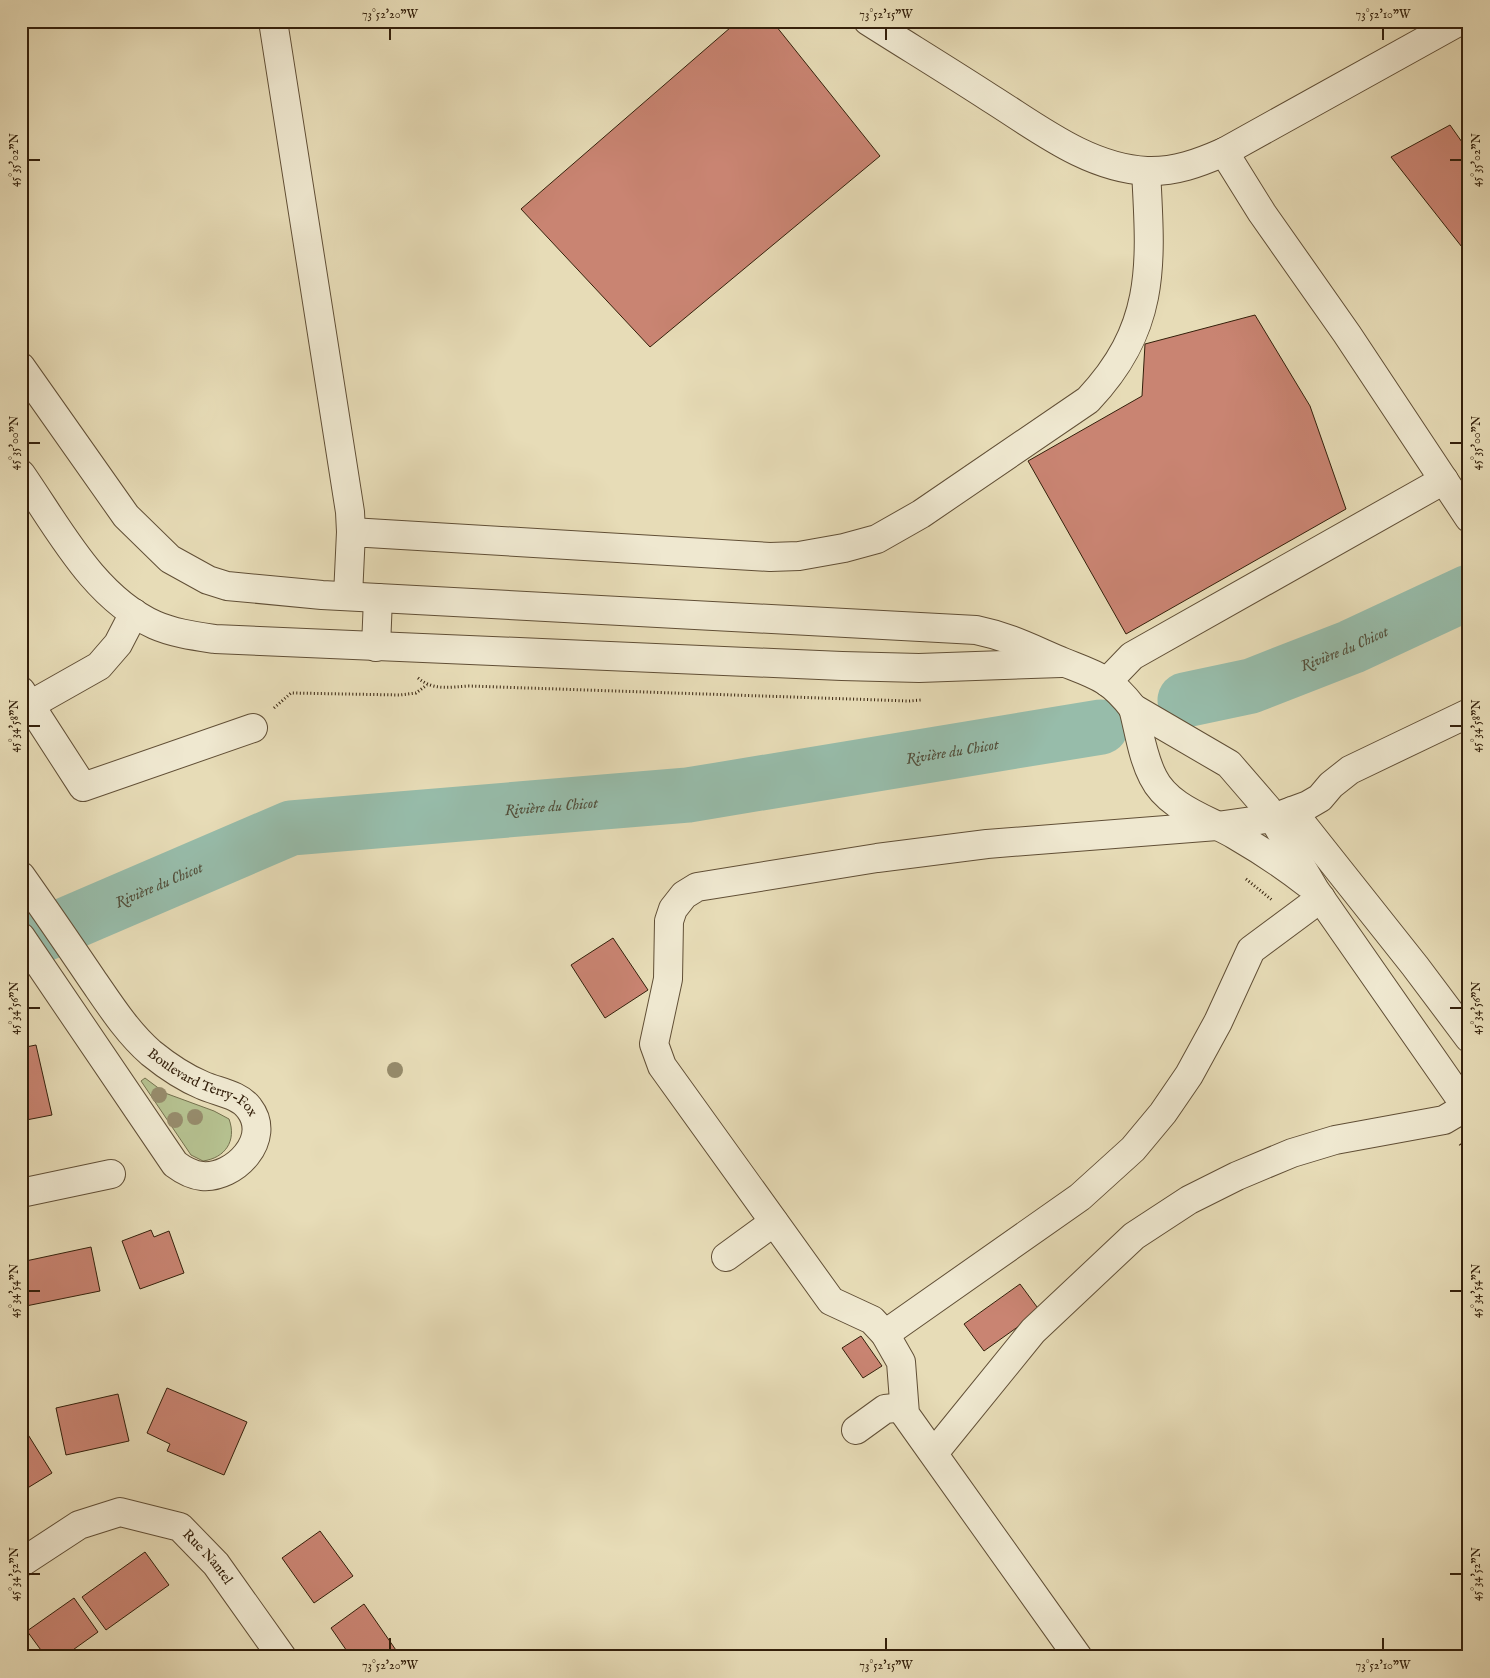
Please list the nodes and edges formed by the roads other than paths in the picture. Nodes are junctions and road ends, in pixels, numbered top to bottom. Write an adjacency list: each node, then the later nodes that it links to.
1 (273, 21): 10 (street)
2 (868, 21): 5 (street)
3 (1460, 21): 4 (street)
4 (1224, 152): 5 (street); 8 (street)
5 (1146, 171): 10 (street)
6 (21, 367): 11 (street)
7 (21, 474): 13 (street)
8 (1444, 480): 9 (street); 16 (street)
9 (1469, 518)
10 (351, 532): 11 (street)
11 (348, 596): 12 (street)
12 (378, 598): 14 (street); 15 (street)
13 (134, 613): 14 (street); 17 (street)
14 (376, 647): 15 (street)
15 (1065, 663): 16 (street)
16 (1107, 682): 18 (street)
17 (26, 698): 20 (street)
18 (1133, 708): 21 (street); 22 (street)
19 (1469, 713): 21 (street)
20 (253, 728)
21 (1282, 814): 22 (street); 24 (street); 26 (street)
22 (1217, 826): 24 (street); 30 (street)
23 (27, 884): 25 (street, Boulevard Terry-Fox)
24 (1318, 894): 27 (street); 32 (street)
25 (21, 937)
26 (1469, 1038)
27 (1460, 1113): 35 (street)
28 (111, 1174): 29 (street)
29 (21, 1193)
30 (774, 1222): 31 (street); 32 (street)
31 (726, 1257)
32 (885, 1334): 33 (street)
33 (904, 1408): 34 (street); 35 (street)
34 (856, 1430)
35 (934, 1453): 38 (street)
36 (21, 1563): 37 (street, Rue Nantel)
37 (282, 1657)
38 (1078, 1657)

